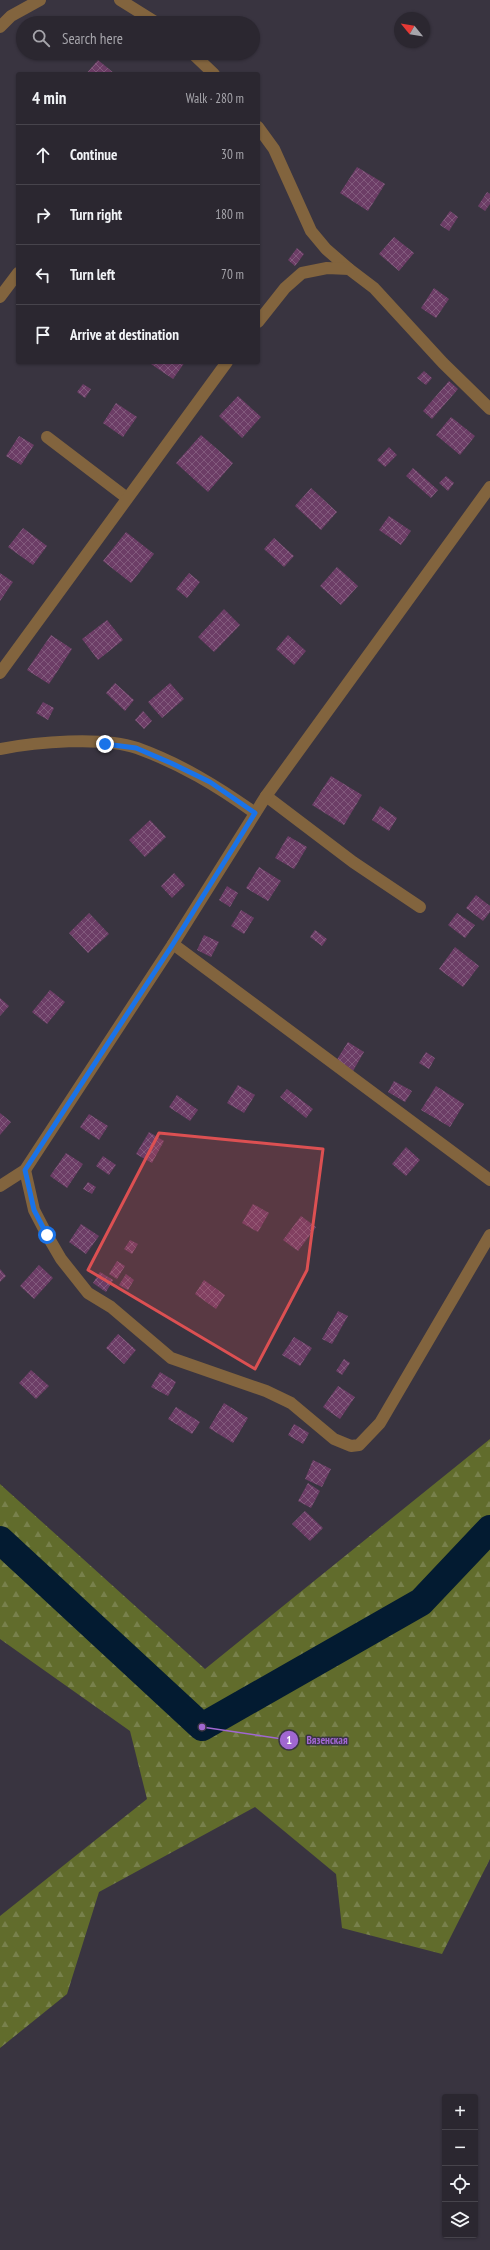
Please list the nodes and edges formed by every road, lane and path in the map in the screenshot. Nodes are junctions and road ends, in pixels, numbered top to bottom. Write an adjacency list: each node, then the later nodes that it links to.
1 (40, 0): 4 (street)
2 (120, 0): 3 (street)
3 (146, 16)
4 (0, 27)
5 (198, 60): 6 (street)
6 (208, 72)
7 (260, 130): 8 (street)
8 (349, 269): 11 (street); 13 (street)
9 (16, 276): 10 (street)
10 (0, 297)
11 (260, 319)
12 (226, 364): 16 (street)
13 (490, 409)
14 (47, 437): 16 (street)
15 (490, 487): 19 (street)
16 (126, 498): 17 (street)
17 (0, 673)
18 (0, 749): 20 (street)
19 (266, 796): 20 (street); 21 (street)
20 (255, 813): 22 (street)
21 (420, 906)
22 (173, 944): 23 (street); 24 (street)
23 (25, 1170): 25 (street); 26 (street)
24 (490, 1180)
25 (0, 1186)
26 (490, 1235)

